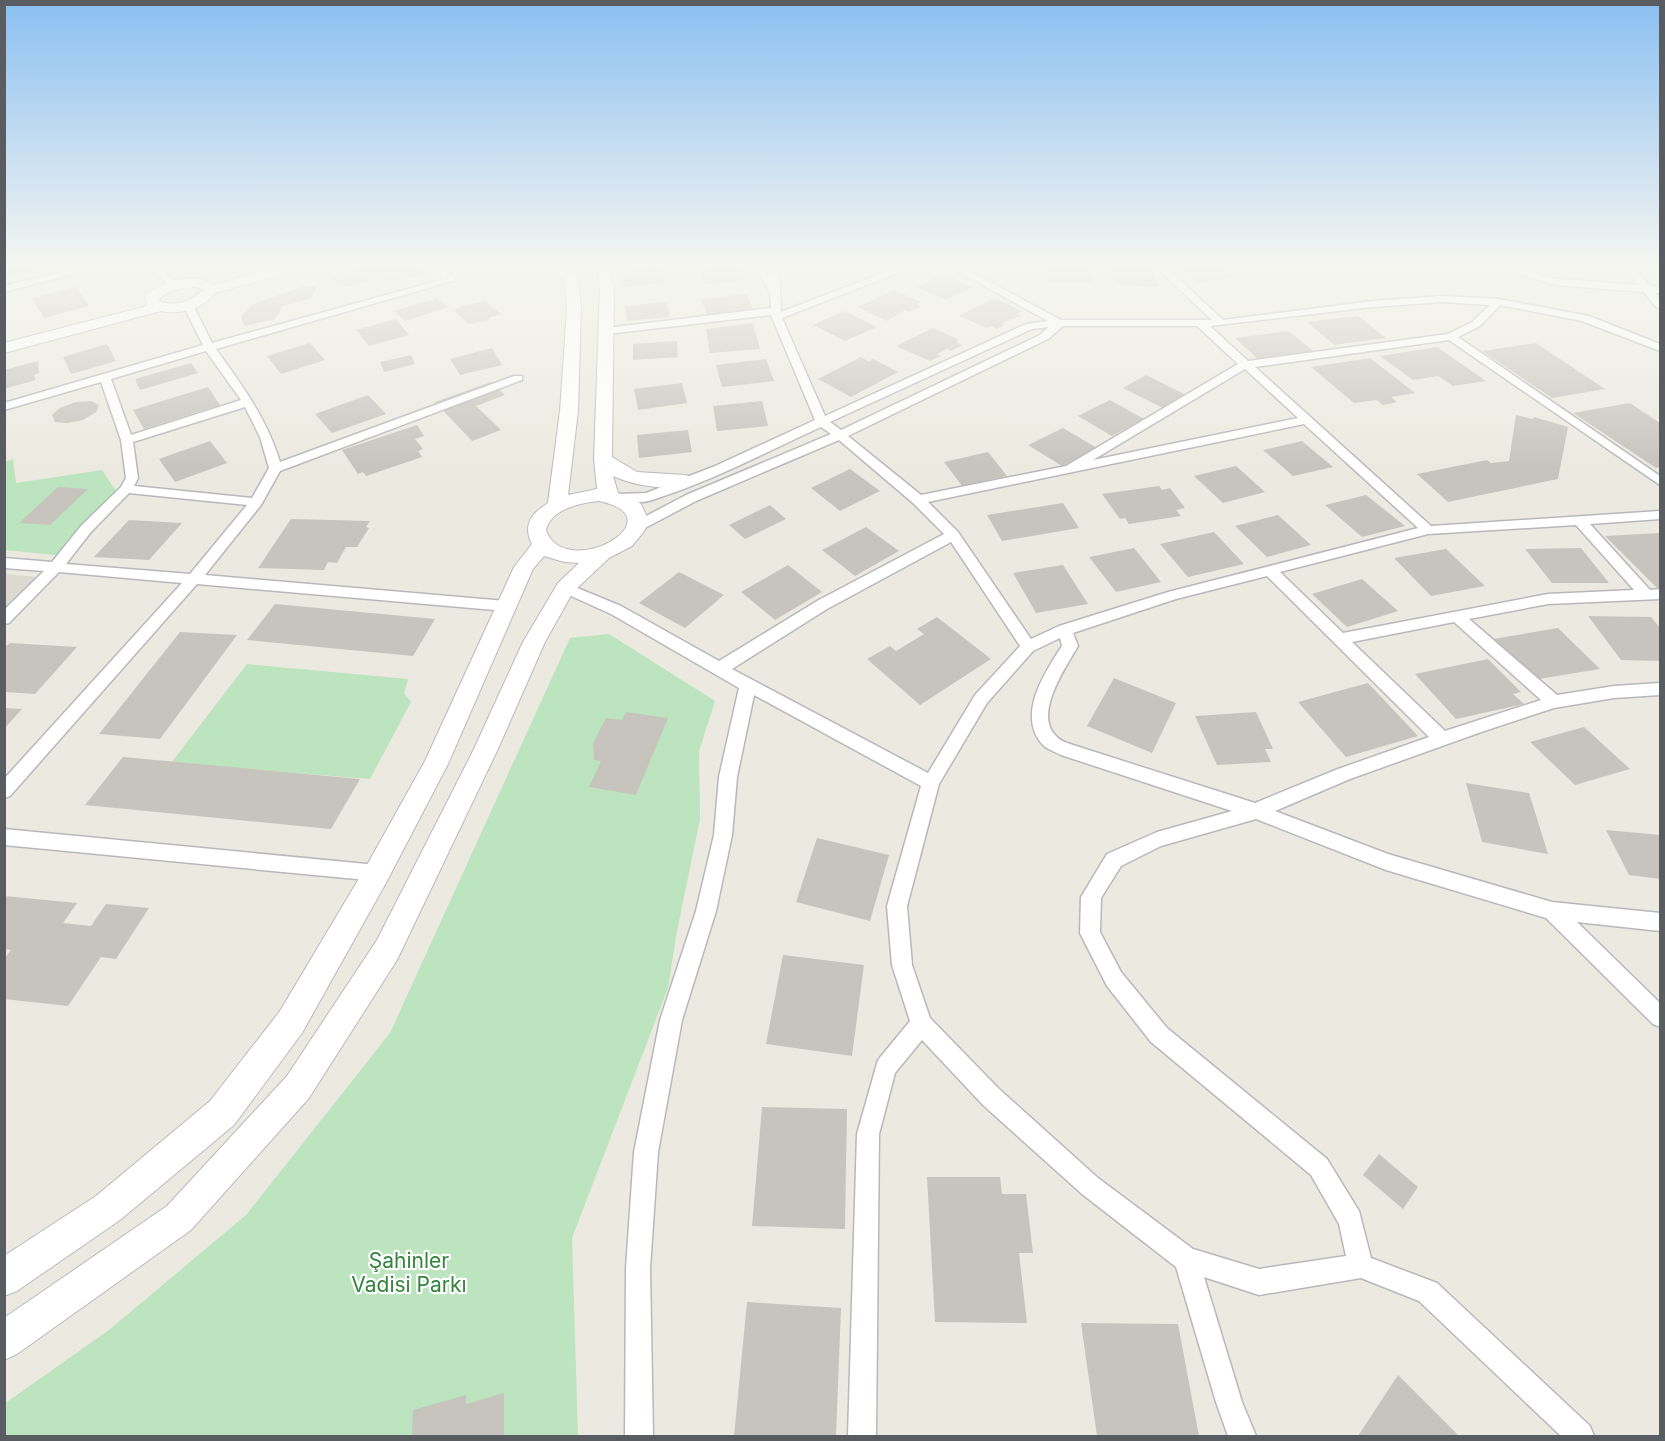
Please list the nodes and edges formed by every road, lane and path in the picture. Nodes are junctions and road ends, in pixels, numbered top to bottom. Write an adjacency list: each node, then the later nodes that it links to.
1 (54, 332): 14 (street)
2 (202, 332): 13 (street)
3 (262, 332): 13 (street)
4 (573, 332): 34 (street)
5 (607, 332): 25 (street)
6 (784, 332): 22 (street)
7 (1016, 332): 22 (street)
8 (1049, 332): 23 (street)
9 (1210, 332): 16 (street)
10 (1460, 332): 12 (street)
11 (1621, 332): 15 (street)
12 (1451, 337): 16 (street); 28 (street)
13 (209, 347): 17 (street); 19 (street)
14 (4, 348)
15 (1660, 348)
16 (1244, 365): 21 (street); 27 (street)
17 (105, 377): 20 (street); 24 (street)
18 (518, 378): 26 (street)
19 (248, 402): 24 (street); 26 (street)
20 (4, 407)
21 (1307, 420): 27 (street); 38 (street)
22 (821, 421): 23 (street); 29 (street)
23 (840, 435): 32 (street); 37 (street)
24 (127, 440): 30 (street)
25 (603, 459): 29 (street); 31 (street)
26 (275, 468): 33 (street)
27 (1071, 468): 32 (street)
28 (1660, 481)
29 (685, 482): 31 (street)
30 (126, 489): 33 (street); 43 (street)
31 (614, 497): 34 (street); 37 (street)
32 (918, 500): 39 (street)
33 (256, 502): 45 (street)
34 (557, 505): 40 (street)
35 (1660, 515): 36 (street)
36 (1580, 521): 38 (street); 47 (street)
37 (638, 526): 41 (street)
38 (1428, 531): 44 (street)
39 (953, 536): 54 (street); 55 (street)
40 (542, 544): 41 (street); 49 (street)
41 (600, 555): 46 (street)
42 (4, 563): 43 (street)
43 (54, 568): 45 (street); 51 (street)
44 (1270, 570): 52 (street); 53 (street)
45 (194, 579): 49 (street); 61 (street)
46 (565, 588): 55 (street); 72 (street)
47 (1644, 593): 48 (street); 50 (street)
48 (1660, 594)
49 (506, 606): 64 (street)
50 (1456, 616): 53 (street); 58 (street)
51 (4, 619)
52 (1064, 630): 54 (street); 62 (street)
53 (1340, 639): 59 (street)
54 (1028, 647): 60 (street)
55 (719, 669): 56 (street)
56 (748, 685): 60 (street); 73 (street)
57 (1660, 689): 58 (street)
58 (1554, 702): 59 (street)
59 (1443, 740): 62 (street)
60 (931, 783): 68 (street)
61 (7, 785)
62 (1256, 811): 65 (street); 70 (street)
63 (4, 837): 64 (street)
64 (377, 873): 71 (street)
65 (1552, 910): 66 (street); 67 (street)
66 (1660, 922)
67 (1660, 1017)
68 (921, 1024): 69 (street); 74 (street)
69 (1186, 1259): 70 (street); 75 (street)
70 (1361, 1266): 76 (street)
71 (4, 1278)
72 (4, 1341)
73 (639, 1437)
74 (862, 1437)
75 (1242, 1437)
76 (1580, 1437)

